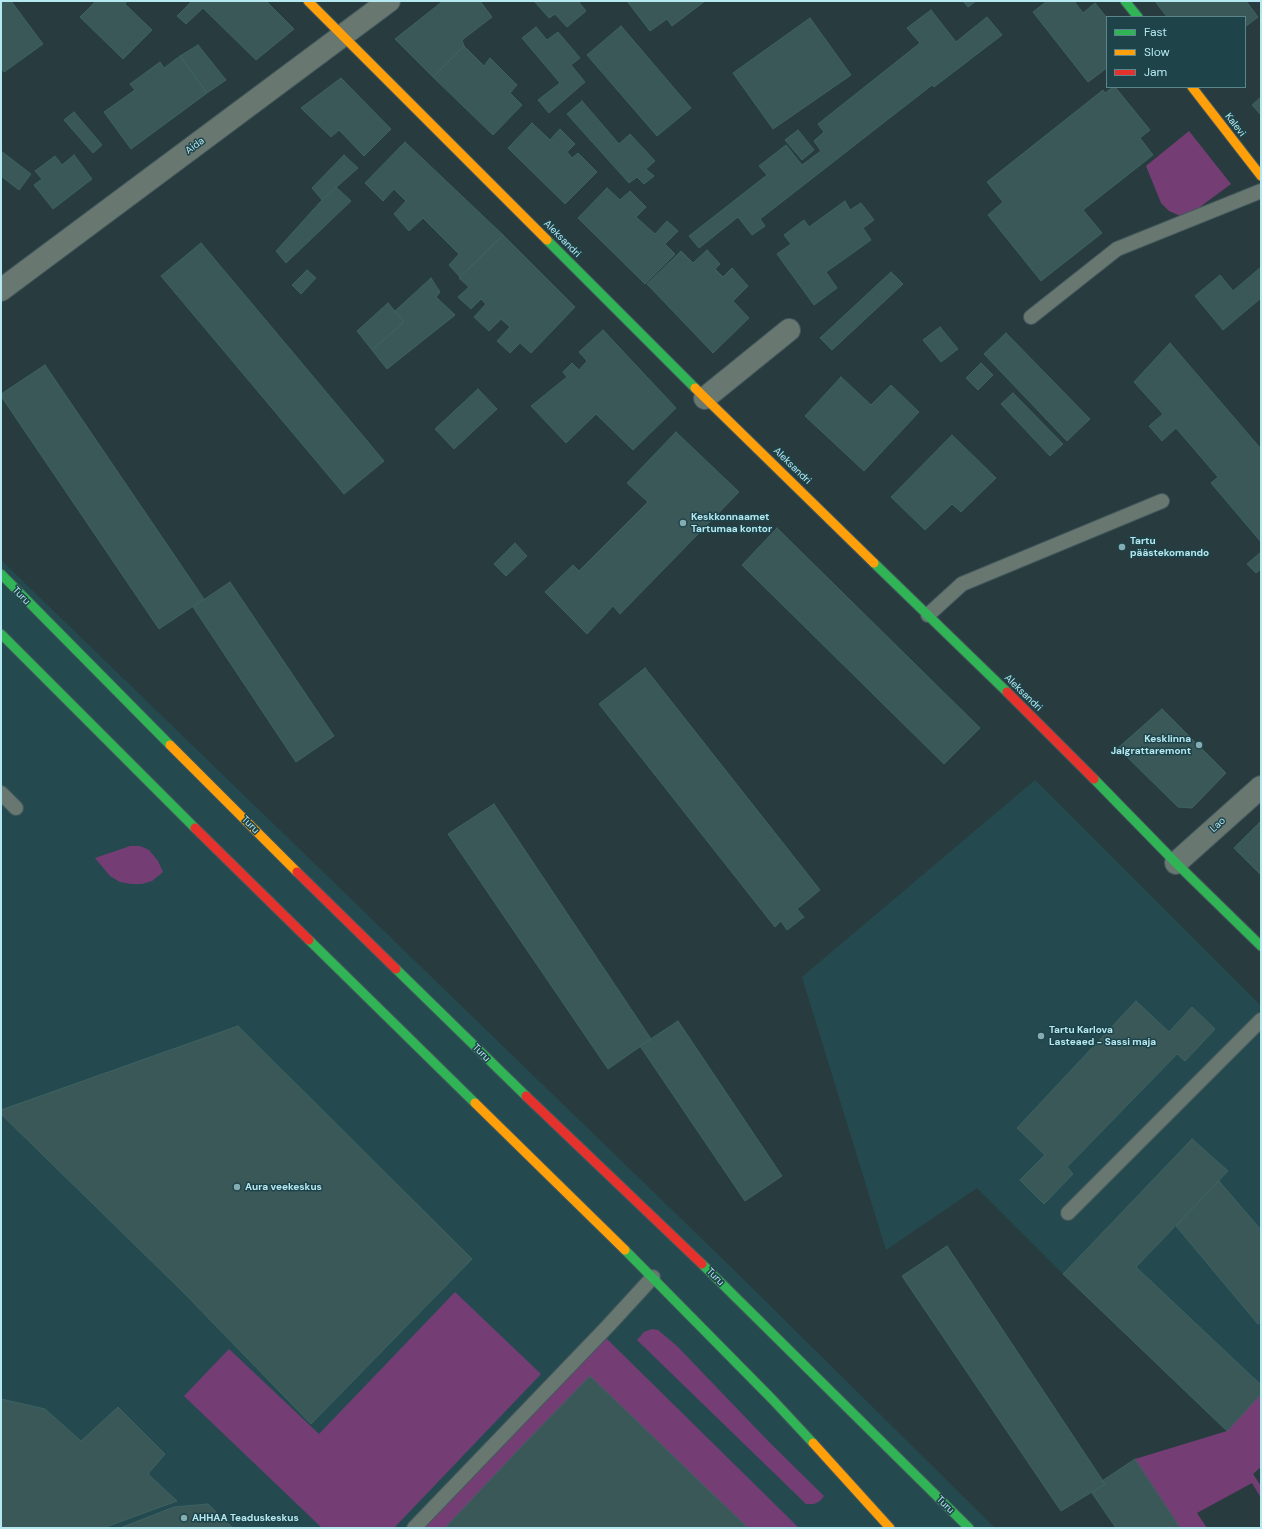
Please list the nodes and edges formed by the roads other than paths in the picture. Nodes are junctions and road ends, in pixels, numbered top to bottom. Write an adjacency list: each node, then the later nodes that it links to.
1 (308, 1): 5 (main road, Aleksandri)
2 (389, 1): 5 (street, Aida)
3 (1125, 1): 4 (main road)
4 (1137, 16)
5 (343, 36): 9 (street, Aida); 12 (main road, Aleksandri)
6 (1193, 88): 7 (main road, Kalevi)
7 (1261, 176)
8 (1261, 191): 10 (lane)
9 (1, 290)
10 (1030, 317)
11 (789, 330): 12 (street)
12 (705, 398): 15 (main road, Aleksandri)
13 (1162, 501): 15 (lane)
14 (1, 574): 25 (main road, Turu)
15 (928, 614): 20 (main road, Aleksandri)
16 (1, 634): 24 (main road)
17 (1261, 787): 20 (street, Lao)
18 (1, 793): 19 (lane)
19 (16, 808)
20 (1176, 863): 21 (main road, Aleksandri)
21 (1261, 946)
22 (1261, 1020): 23 (lane)
23 (1068, 1213)
24 (653, 1277): 26 (lane); 27 (main road)
25 (963, 1527)
26 (414, 1528)
27 (890, 1528)

